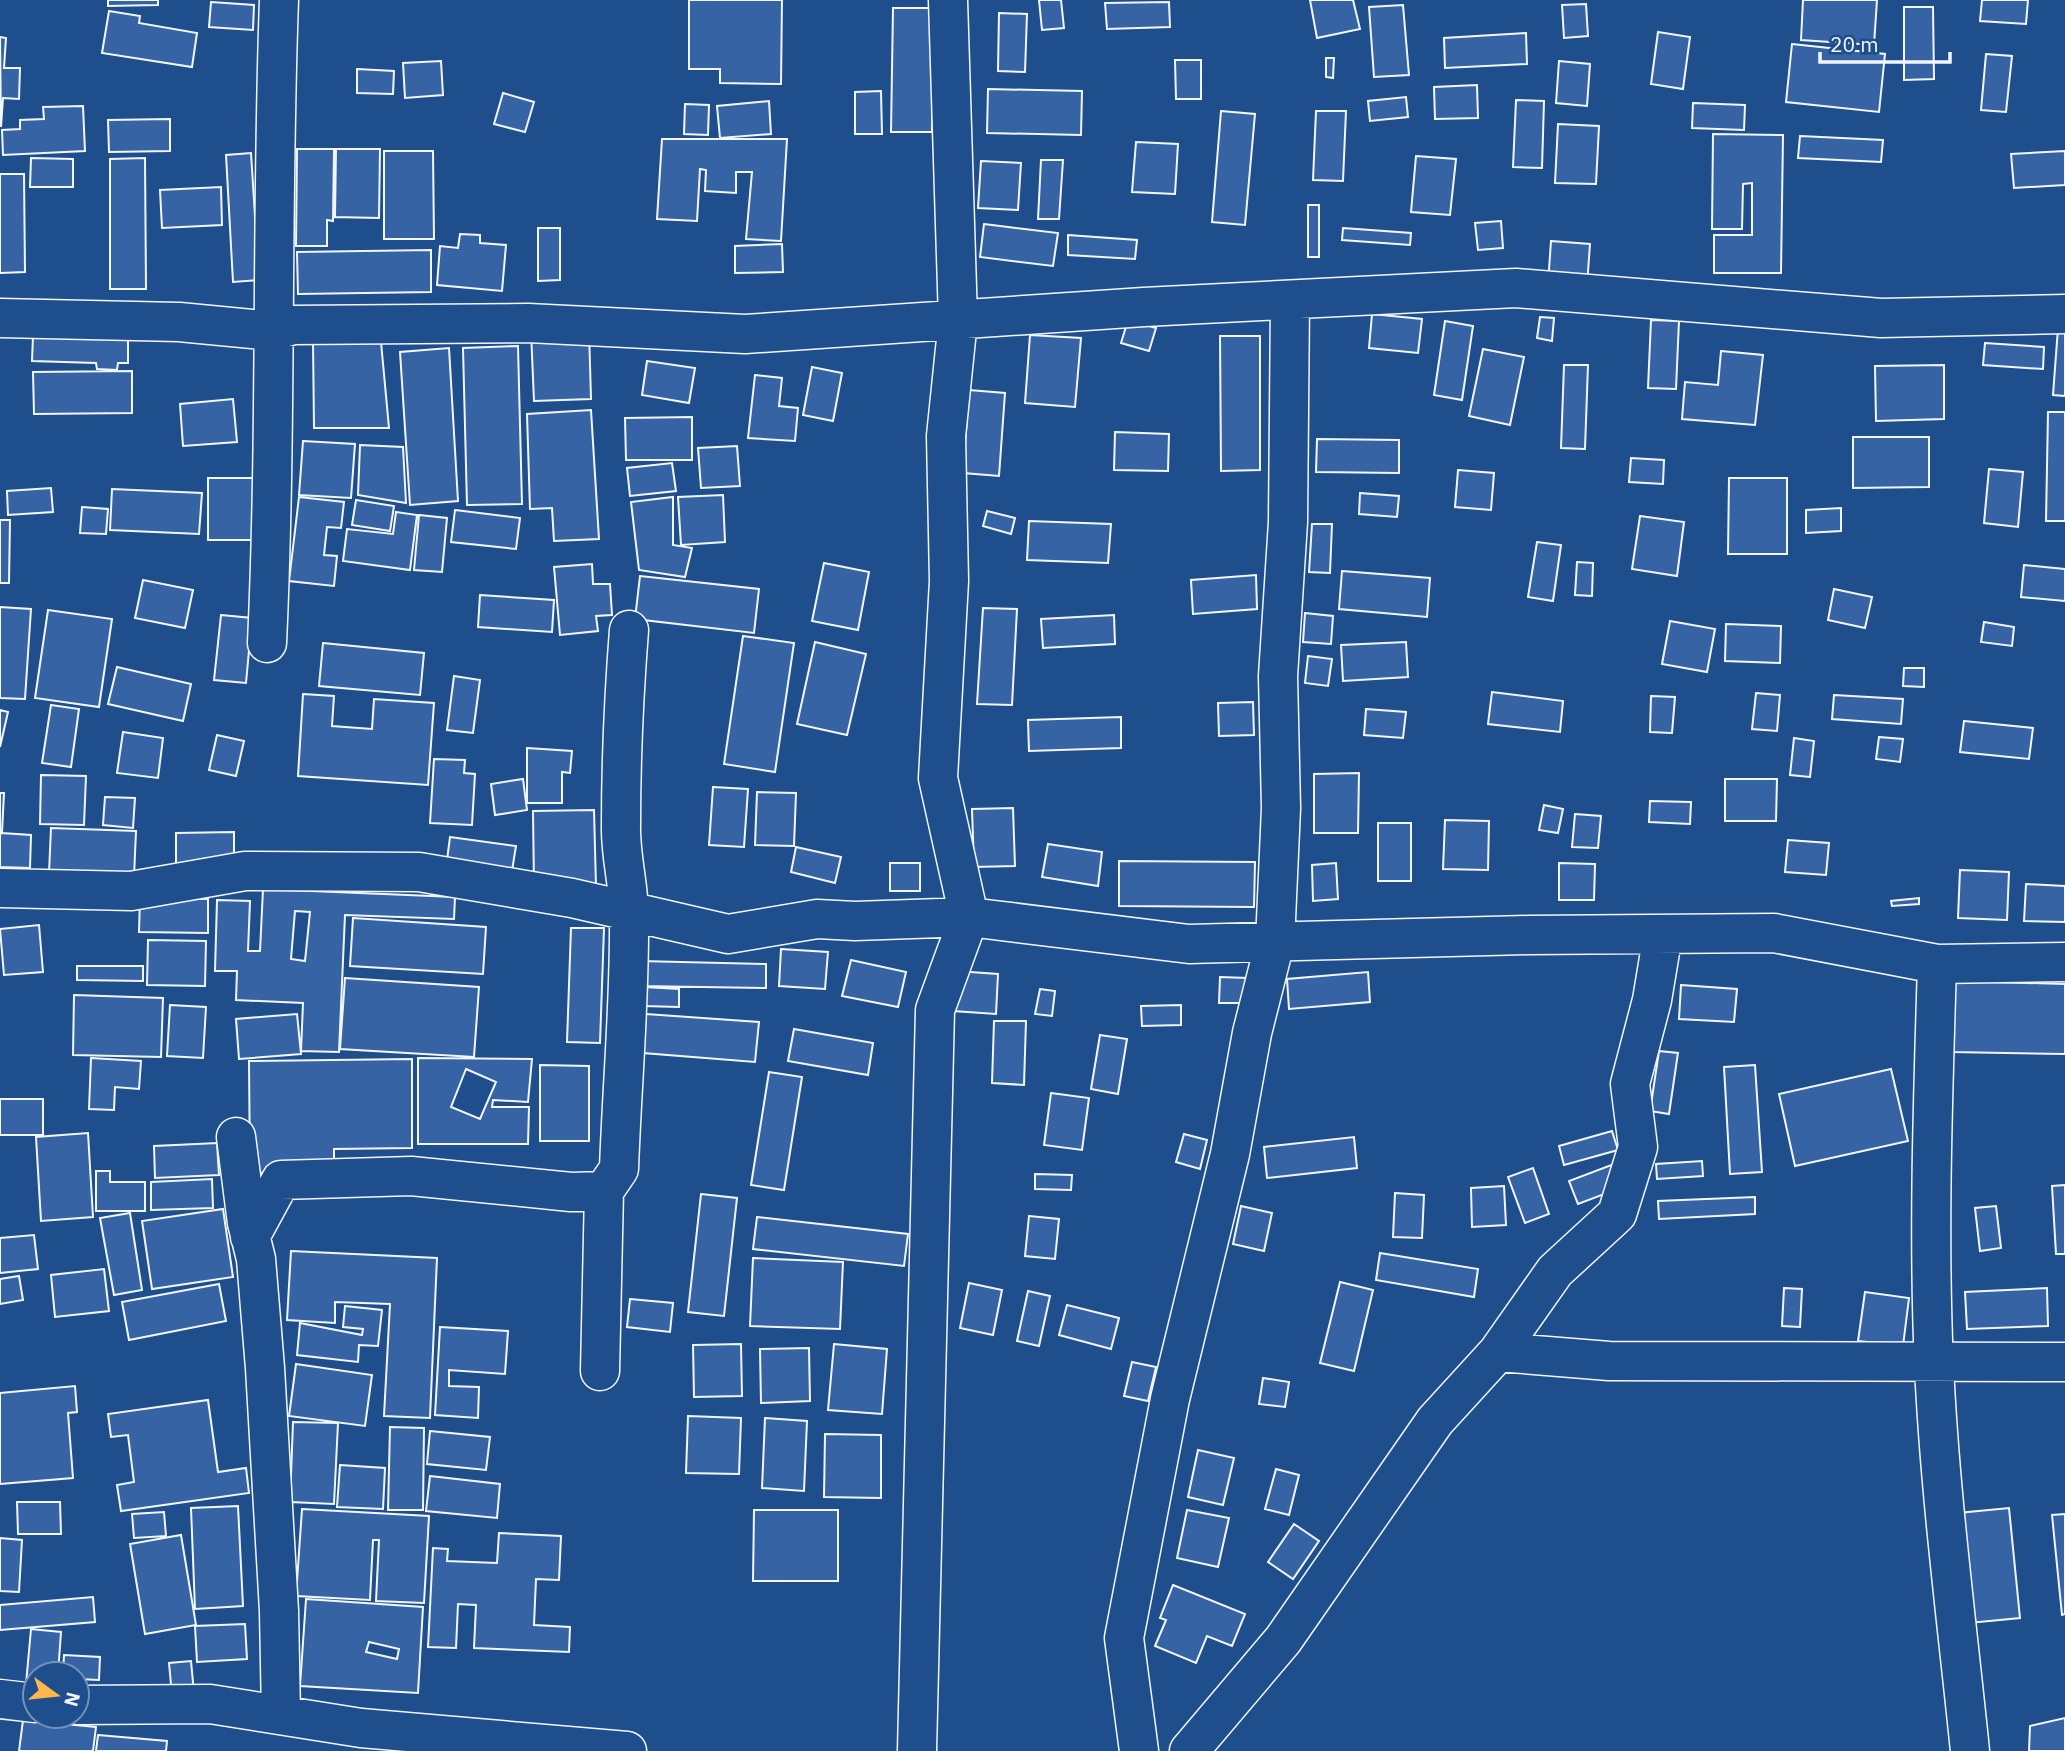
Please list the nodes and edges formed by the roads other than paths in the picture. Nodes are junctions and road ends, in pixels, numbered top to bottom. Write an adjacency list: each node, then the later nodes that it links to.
1 (279, 0): 7 (street)
2 (948, 0): 6 (street)
3 (1290, 300): 4 (street); 6 (street); 14 (street)
4 (2065, 314)
5 (0, 318): 7 (street)
6 (958, 320): 7 (street); 12 (street)
7 (273, 331): 9 (street)
8 (629, 629): 11 (street)
9 (267, 643)
10 (0, 888): 11 (street)
11 (629, 911): 12 (street); 18 (street)
12 (969, 917): 14 (street); 29 (street)
13 (1663, 934): 14 (street); 16 (street); 20 (street)
14 (1275, 942): 30 (street)
15 (2065, 962): 16 (street)
16 (1937, 964): 22 (street)
17 (236, 1137): 19 (street)
18 (604, 1191): 19 (street); 23 (street)
19 (250, 1237): 27 (street)
20 (1498, 1352): 22 (street); 31 (street)
21 (2065, 1362): 22 (street)
22 (1934, 1364): 32 (street)
23 (600, 1371)
24 (0, 1699): 25 (street)
25 (21, 1701)
26 (91, 1705): 27 (street)
27 (281, 1715): 28 (street)
28 (627, 1751)
29 (917, 1751)
30 (1139, 1751)
31 (1189, 1751)
32 (1970, 1751)

